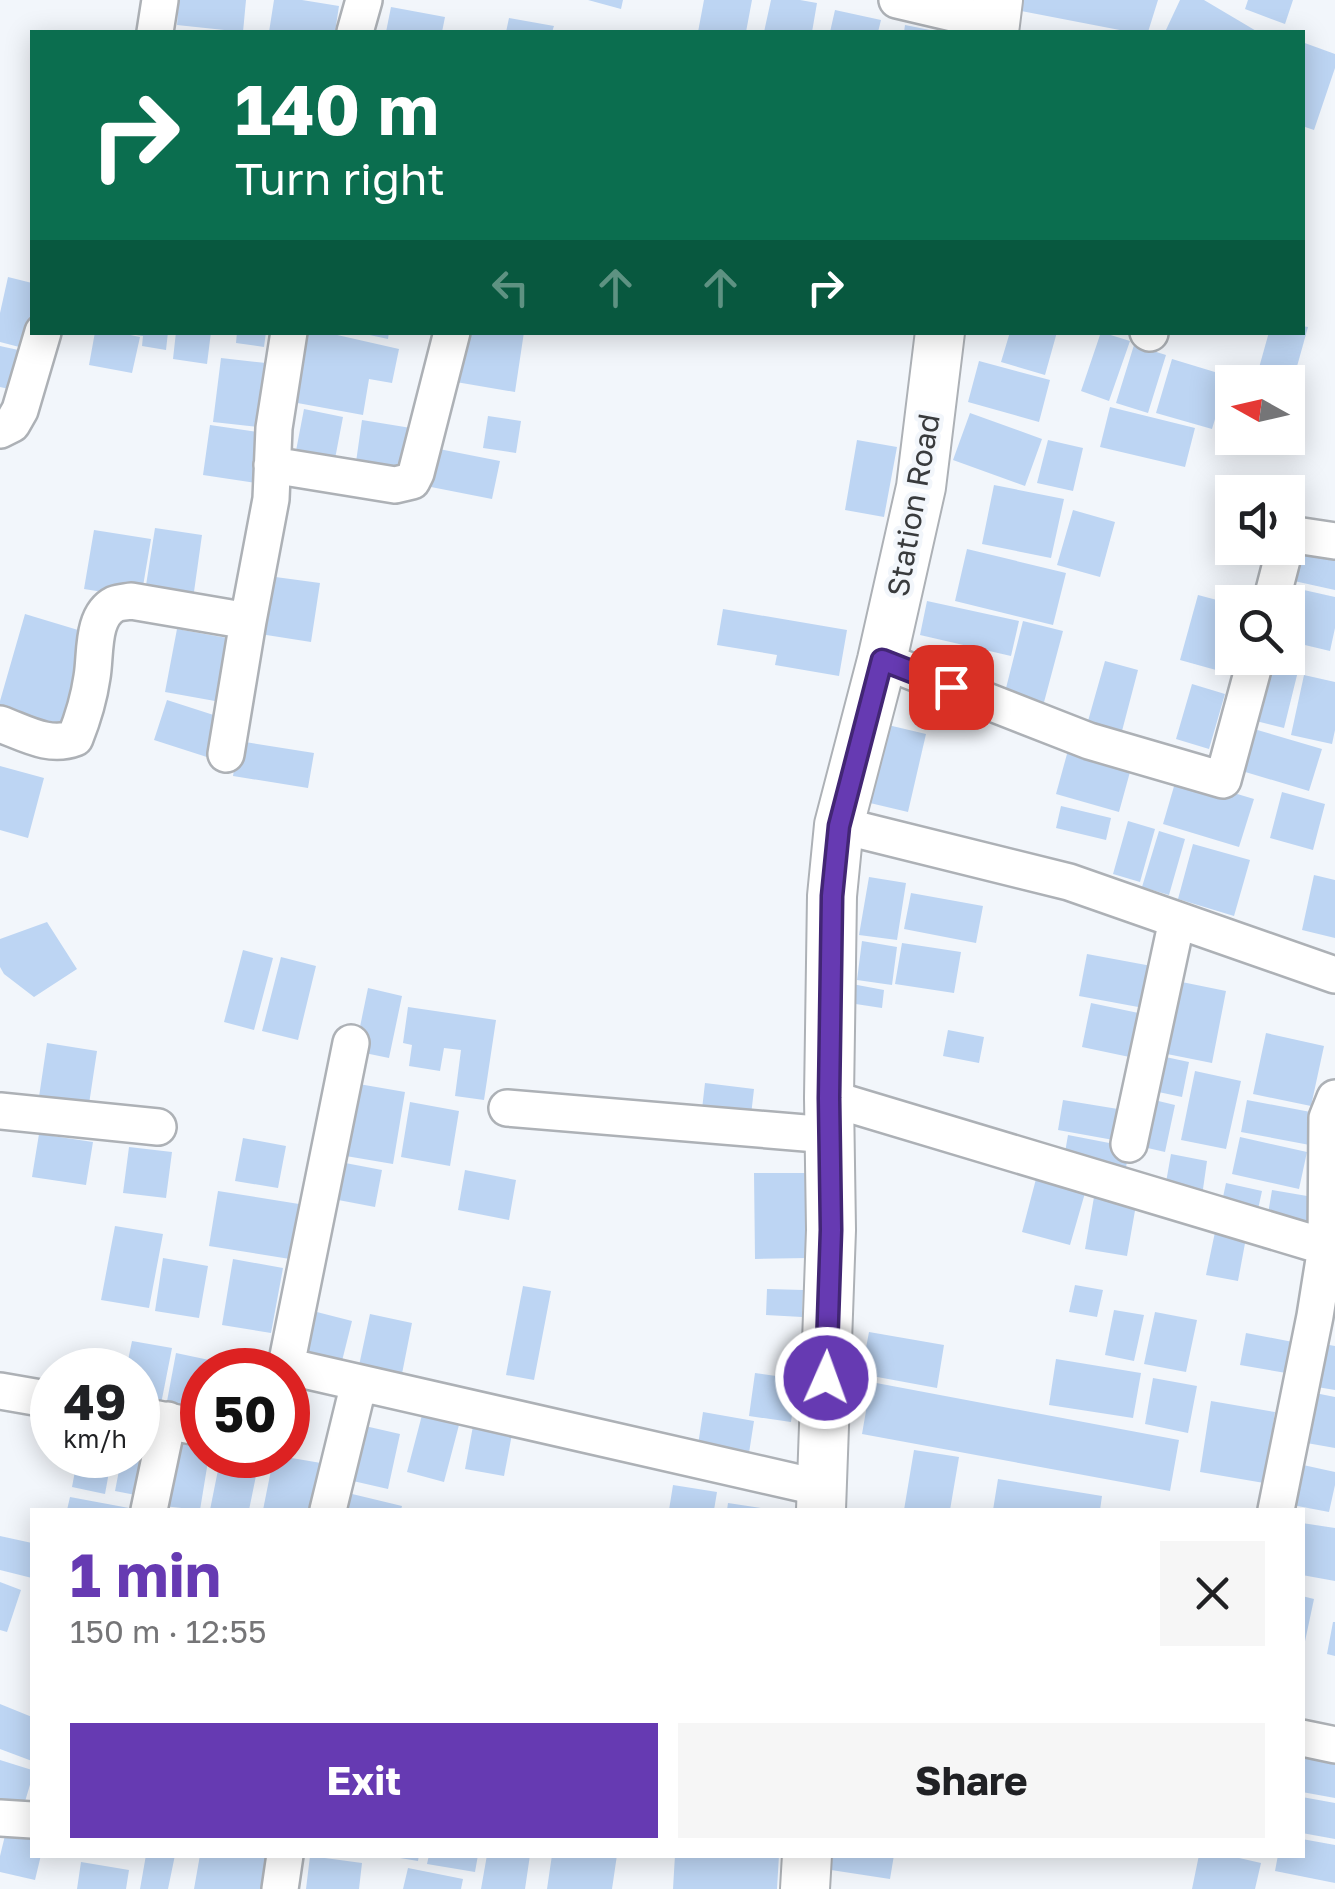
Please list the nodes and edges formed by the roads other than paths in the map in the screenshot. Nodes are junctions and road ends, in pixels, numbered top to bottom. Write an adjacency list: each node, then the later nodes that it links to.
1 (160, 0): 5 (street)
2 (364, 0): 6 (street)
3 (897, 0): 4 (street)
4 (996, 18)
5 (155, 30)
6 (356, 30)
7 (42, 335): 11 (street)
8 (288, 335): 12 (street)
9 (451, 335): 12 (street)
10 (940, 335): 16 (main road, Station Road)
11 (0, 430)
12 (272, 465): 15 (street)
13 (1305, 536): 14 (street)
14 (1335, 541)
15 (248, 621): 18 (street); 19 (street)
16 (882, 660): 17 (street); 20 (main road, Station Road)
17 (1252, 675)
18 (0, 724)
19 (226, 754)
20 (839, 826): 21 (street); 27 (main road, Station Road)
21 (1177, 920): 22 (street); 29 (street)
22 (1335, 975)
23 (351, 1043): 31 (street)
24 (1335, 1098): 30 (street)
25 (507, 1108): 27 (street)
26 (0, 1110): 28 (street)
27 (829, 1117): 30 (street); 37 (main road, Station Road)
28 (158, 1127)
29 (1129, 1144)
30 (1326, 1247): 40 (street)
31 (290, 1348)
32 (310, 1373): 33 (street)
33 (360, 1383): 37 (street); 39 (street)
34 (0, 1391): 35 (street)
35 (30, 1396)
36 (170, 1421): 38 (street)
37 (821, 1499)
38 (150, 1508)
39 (329, 1508)
40 (1276, 1508)
41 (1305, 1739): 42 (street)
42 (1335, 1744)
43 (0, 1818): 44 (street)
44 (30, 1820)
45 (285, 1858): 47 (street)
46 (806, 1858): 48 (main road)
47 (280, 1889)
48 (805, 1889)

